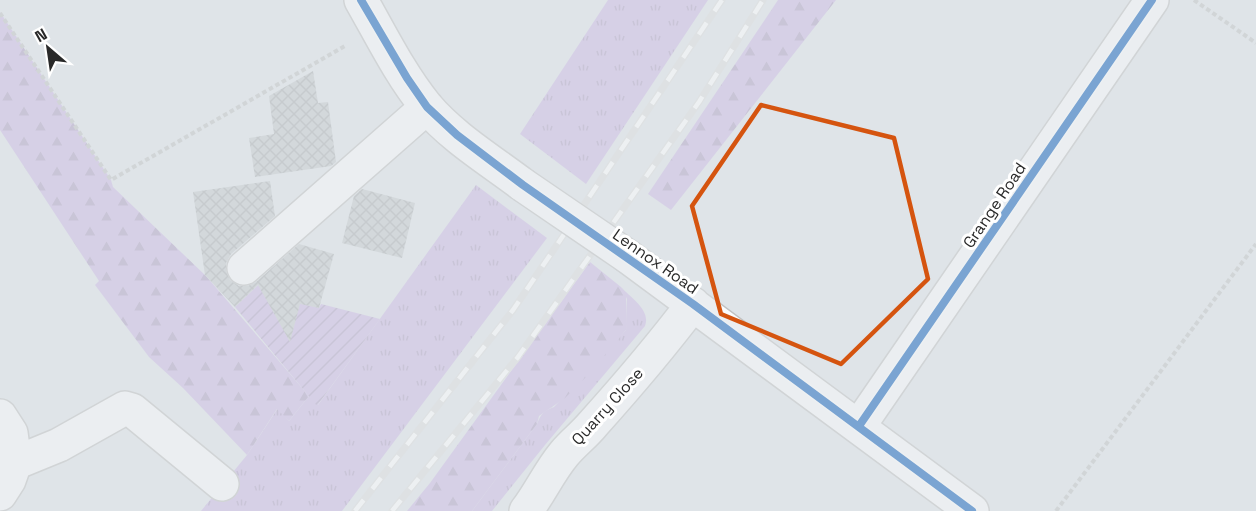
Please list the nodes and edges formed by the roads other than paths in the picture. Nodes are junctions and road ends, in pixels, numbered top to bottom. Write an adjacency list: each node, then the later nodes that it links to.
1 (361, 0): 3 (street, Lennox Road)
2 (1152, 0): 7 (street, Grange Road)
3 (427, 107): 4 (street); 5 (street, Lennox Road, bridge)
4 (244, 268)
5 (693, 304): 7 (street, Lennox Road); 11 (street, Quarry Close)
6 (0, 416): 8 (street)
7 (859, 426): 12 (street, Lennox Road)
8 (15, 463): 9 (street); 10 (street)
9 (222, 484)
10 (0, 494)
11 (526, 511)
12 (972, 511)

